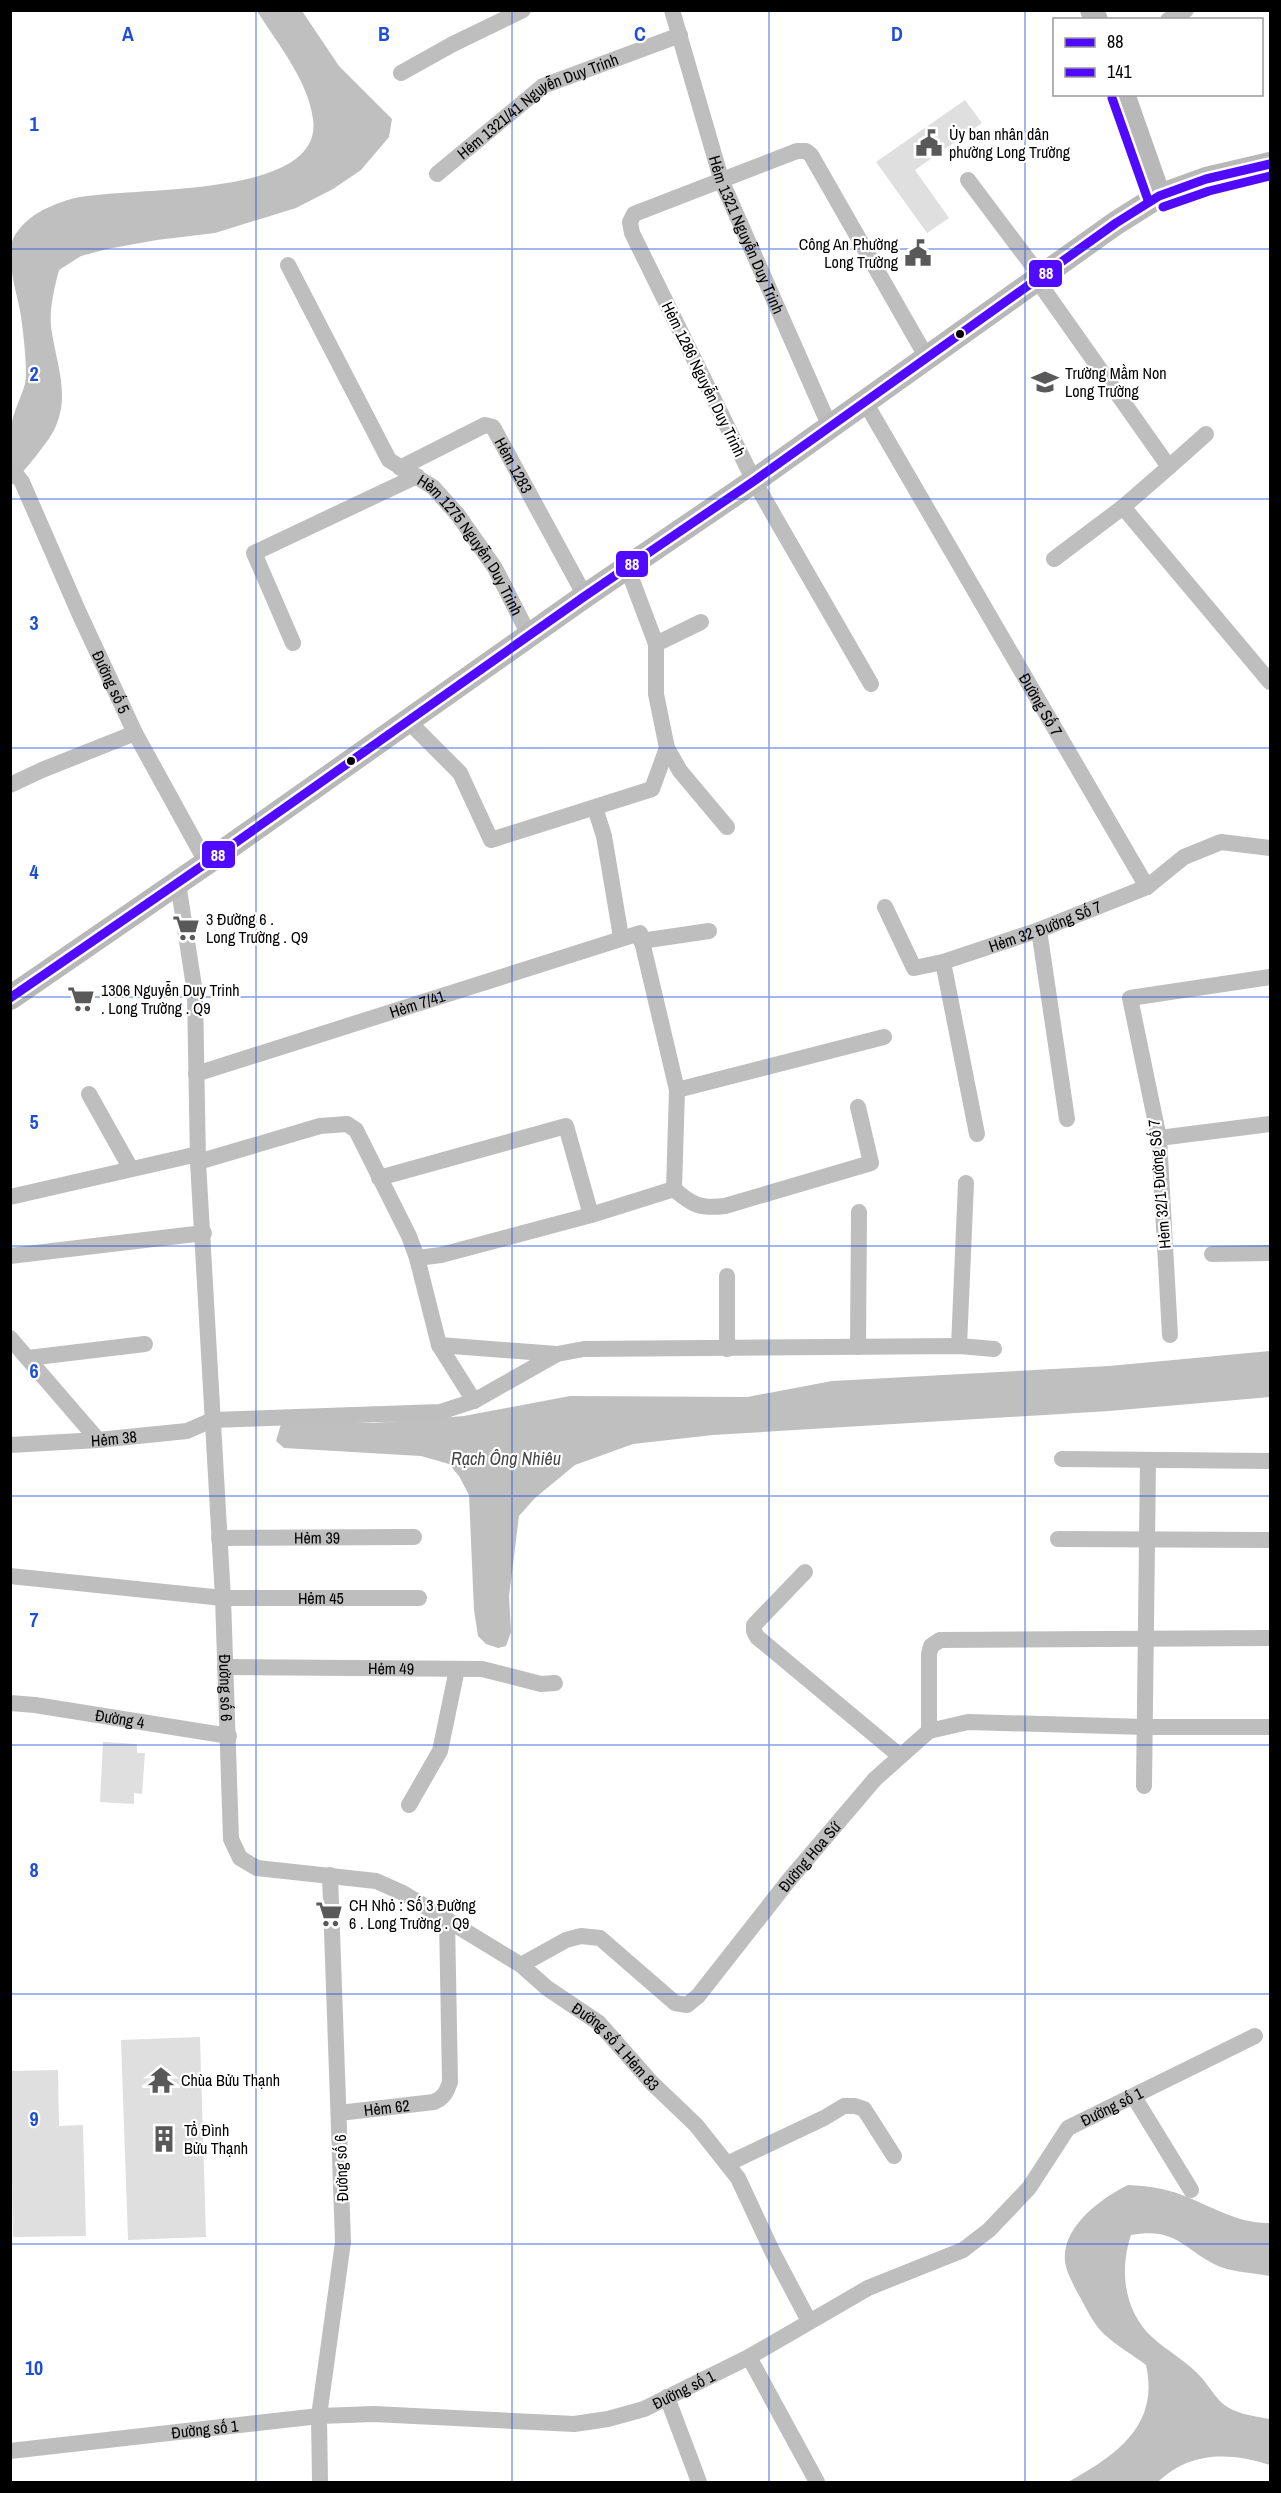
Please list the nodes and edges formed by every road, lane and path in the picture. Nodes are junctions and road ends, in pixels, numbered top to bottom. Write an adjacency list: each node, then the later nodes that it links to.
1 (523, 10): 6 (street)
2 (672, 10): 5 (street, Hẻm 1321 Nguyễn Duy Trinh)
3 (1186, 10): 4 (street)
4 (1172, 18)
5 (680, 35): 9 (street, Hẻm 1321/41 Nguyễn Duy Trinh); 11 (street, Hẻm 1321 Nguyễn Duy Trinh)
6 (401, 73)
7 (1124, 96): 12 (main road)
8 (1270, 164): 12 (main road)
9 (437, 174)
10 (969, 180): 14 (street)
11 (722, 182): 15 (street); 17 (street, Hẻm 1321 Nguyễn Duy Trinh); 23 (street, Hẻm 1286 Nguyễn Duy Trinh)
12 (1159, 196): 14 (main road)
13 (288, 265): 21 (street)
14 (1039, 279): 15 (main road); 20 (street)
15 (927, 358): 16 (main road)
16 (865, 402): 17 (main road); 43 (street, Đường Số 7)
17 (830, 427): 23 (main road)
18 (1206, 434): 20 (street)
19 (10, 467): 35 (street, Đường số 5)
20 (1169, 467): 24 (street)
21 (400, 468): 22 (street, Hẻm 1275 Nguyễn Duy Trinh); 27 (street, Hẻm 1283)
22 (417, 477): 29 (street, Hẻm 1275 Nguyễn Duy Trinh); 30 (street)
23 (754, 481): 26 (main road); 33 (street, Hẻm 1286 Nguyễn Duy Trinh)
24 (1123, 507): 25 (street); 32 (street)
25 (1054, 559)
26 (627, 567): 27 (main road); 31 (street)
27 (585, 596): 29 (main road)
28 (701, 622): 31 (street)
29 (529, 635): 34 (main road)
30 (292, 643)
31 (656, 644): 36 (street)
32 (1270, 682)
33 (871, 684)
34 (408, 721): 38 (street); 41 (main road)
35 (135, 733): 37 (street); 41 (street, Đường số 5)
36 (667, 748): 38 (street); 39 (street)
37 (10, 785)
38 (595, 808): 47 (street)
39 (727, 827)
40 (1270, 848): 43 (street)
41 (206, 862): 42 (main road)
42 (178, 883): 51 (main road); 53 (street, Đường số 6)
43 (1147, 887): 45 (street, Hẻm 32 Đường Số 7)
44 (885, 907): 49 (street, Hẻm 32 Đường Số 7)
45 (1039, 930): 49 (street, Hẻm 32 Đường Số 7); 57 (street)
46 (709, 931): 48 (street, Hẻm 7/41)
47 (621, 937): 48 (street, Hẻm 7/41); 53 (street, Hẻm 7/41)
48 (640, 937): 54 (street)
49 (943, 962): 59 (street)
50 (1270, 977): 60 (street, Hẻm 32/1 Đường Số 7)
51 (10, 998)
52 (884, 1037): 54 (street)
53 (196, 1074): 61 (street, Đường số 6)
54 (677, 1090): 65 (street)
55 (89, 1094): 62 (street)
56 (858, 1107): 65 (street)
57 (1067, 1119)
58 (1270, 1124): 60 (street)
59 (977, 1134)
60 (1159, 1138): 75 (street, Hẻm 32/1 Đường Số 7)
61 (198, 1158): 62 (street); 63 (street); 69 (street, Đường số 6)
62 (130, 1169): 66 (street)
63 (379, 1178): 68 (street); 73 (street)
64 (966, 1183): 79 (street)
65 (674, 1189): 68 (street)
66 (10, 1197)
67 (860, 1212): 80 (street)
68 (591, 1215): 73 (street)
69 (204, 1233): 72 (street); 86 (street, Đường số 6)
70 (1270, 1253): 71 (street)
71 (1212, 1254)
72 (10, 1256)
73 (417, 1258): 78 (street)
74 (727, 1276): 82 (street)
75 (1170, 1335)
76 (10, 1338): 84 (street)
77 (145, 1344): 84 (street)
78 (439, 1345): 83 (street); 85 (street)
79 (959, 1346): 80 (street); 81 (street)
80 (858, 1347): 82 (street)
81 (994, 1348)
82 (727, 1349): 83 (street)
83 (557, 1353): 85 (street)
84 (28, 1359): 87 (street)
85 (474, 1401): 86 (street)
86 (212, 1420): 87 (street, Hẻm 38); 93 (street, Đường số 6)
87 (98, 1440): 88 (street, Hẻm 38)
88 (10, 1445)
89 (1062, 1459): 90 (street)
90 (1148, 1461): 91 (street); 95 (street)
91 (1270, 1461)
92 (414, 1537): 93 (street, Hẻm 39)
93 (219, 1538): 99 (street, Đường số 6)
94 (1059, 1539): 95 (street)
95 (1147, 1540): 96 (street); 101 (street)
96 (1270, 1540)
97 (805, 1572): 111 (street)
98 (10, 1576): 99 (street, Hẻm 45)
99 (223, 1598): 100 (street, Hẻm 45); 103 (street, Đường số 6)
100 (419, 1598)
101 (1146, 1638): 102 (street); 107 (street); 109 (street)
102 (1270, 1638)
103 (225, 1667): 104 (street, Hẻm 49); 110 (street, Đường số 6)
104 (457, 1669): 105 (street, Hẻm 49); 113 (street)
105 (555, 1683)
106 (10, 1703): 110 (street, Đường 4)
107 (1145, 1727): 108 (street, Đường Hoa Sứ); 109 (street, Đường Hoa Sứ); 112 (street)
108 (1270, 1727)
109 (928, 1731): 111 (street, Đường Hoa Sứ)
110 (229, 1736): 114 (street, Đường số 6)
111 (900, 1756): 116 (street, Đường Hoa Sứ)
112 (1144, 1786)
113 (409, 1805)
114 (330, 1875): 115 (street, Đường số 1 Hẻm 83); 119 (street, Đường số 6)
115 (447, 1919): 116 (street, Đường số 1 Hẻm 83); 119 (street, Hẻm 62)
116 (521, 1965): 121 (street, Đường số 1 Hẻm 83)
117 (1255, 2036): 118 (street, Đường số 1)
118 (1134, 2097): 122 (street); 123 (street, Đường số 1)
119 (339, 2113): 126 (street, Đường số 6)
120 (894, 2156): 121 (street)
121 (727, 2164): 123 (street, Đường số 1 Hẻm 83)
122 (1191, 2190)
123 (809, 2321): 124 (street, Đường số 1)
124 (749, 2357): 125 (street, Đường số 1); 130 (street)
125 (667, 2397): 126 (street, Đường số 1); 129 (street)
126 (319, 2416): 127 (street, Đường số 1); 128 (street, Đường số 6)
127 (10, 2451)
128 (320, 2482)
129 (699, 2482)
130 (817, 2482)

